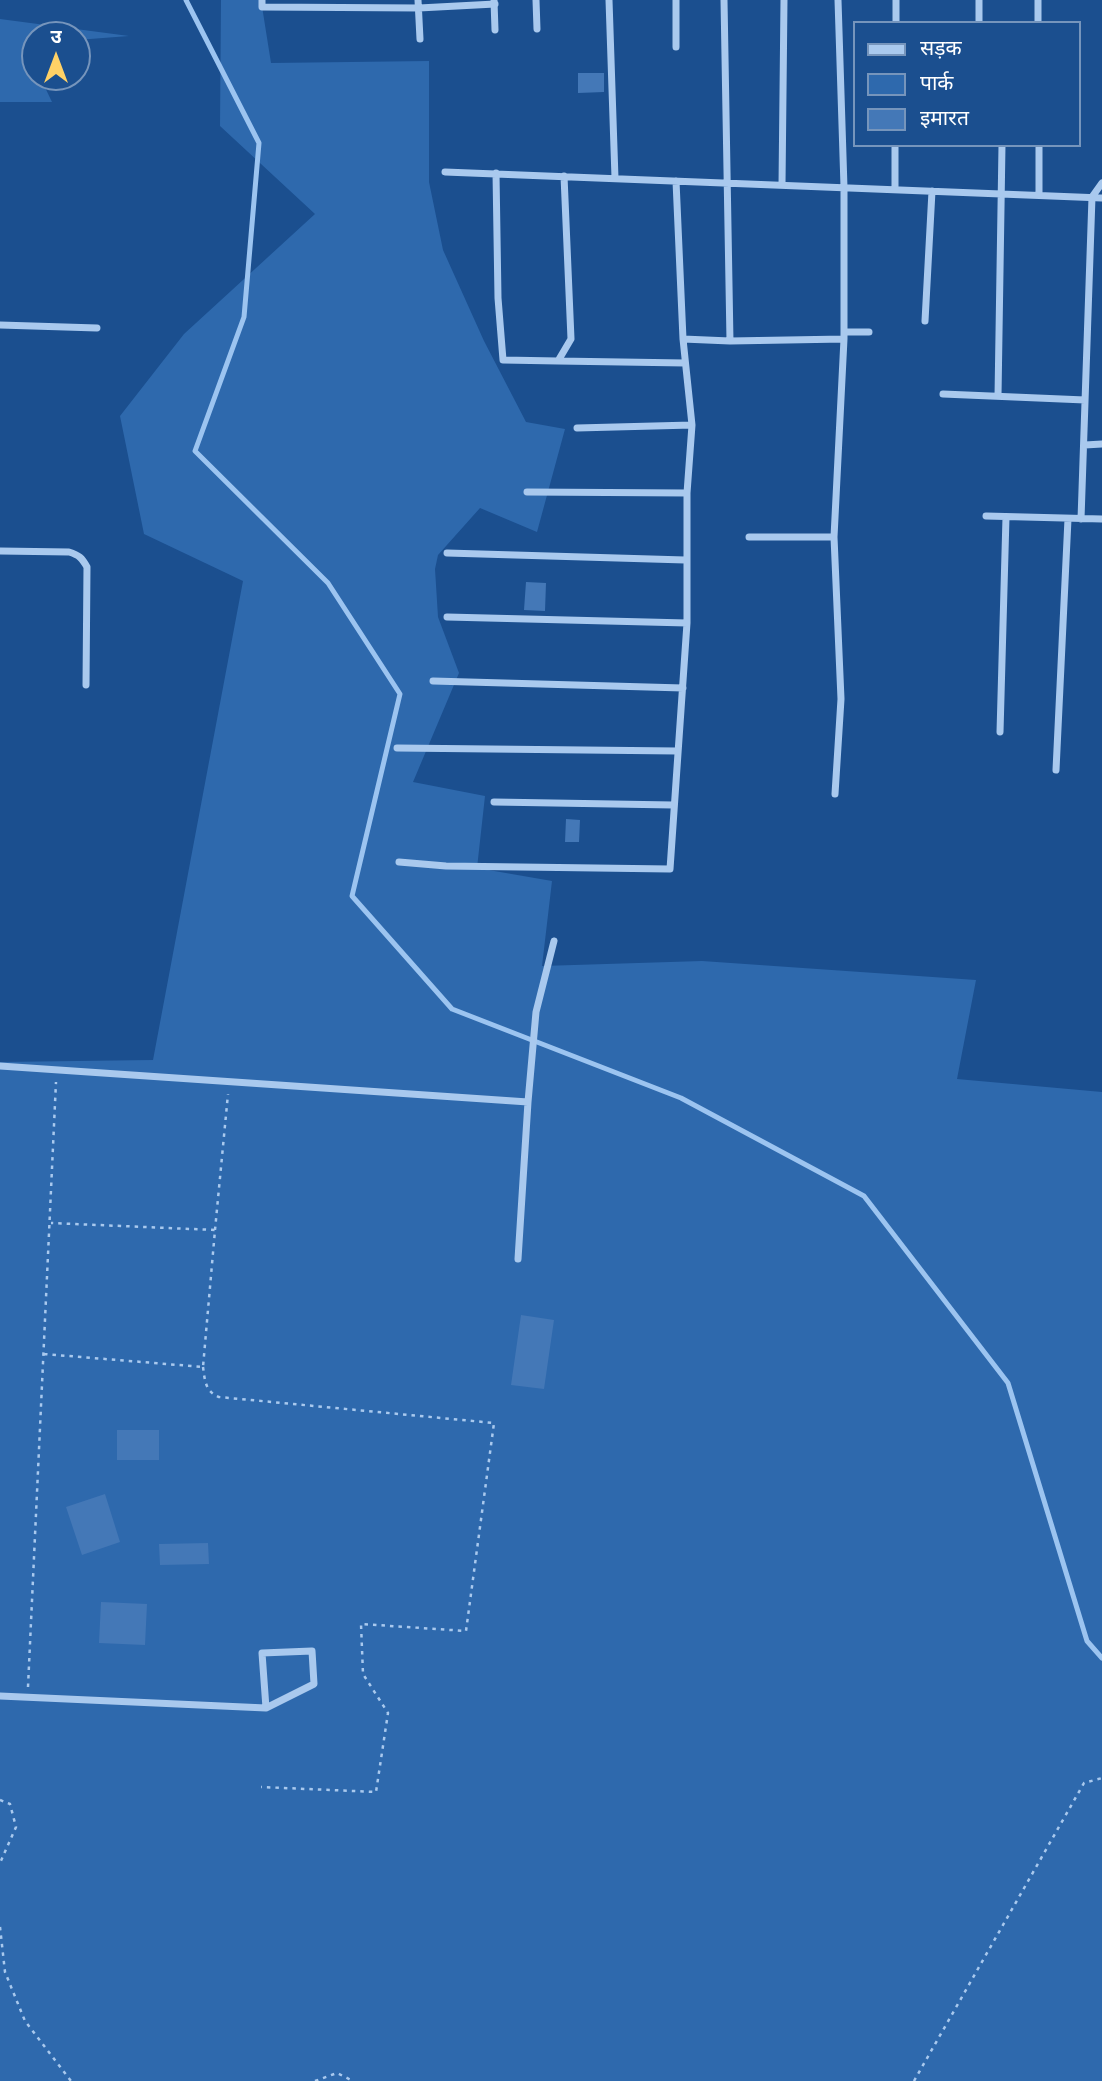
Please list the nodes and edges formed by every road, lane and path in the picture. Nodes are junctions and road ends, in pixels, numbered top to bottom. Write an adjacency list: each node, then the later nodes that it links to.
1 (262, 0): 12 (street)
2 (536, 0): 16 (street)
3 (609, 0): 26 (street)
4 (676, 0): 19 (street)
5 (724, 0): 28 (street)
6 (784, 0): 30 (street)
7 (838, 0): 31 (street)
8 (896, 0): 13 (street)
9 (979, 0): 14 (street)
10 (1038, 0): 15 (street)
11 (495, 2): 12 (street); 17 (street)
12 (419, 4): 18 (street)
13 (896, 21)
14 (979, 21)
15 (1038, 21)
16 (537, 29)
17 (495, 30)
18 (420, 39)
19 (676, 47)
20 (895, 147): 32 (street)
21 (1002, 147): 34 (street)
22 (1039, 147): 35 (street)
23 (445, 172): 24 (street)
24 (496, 173): 25 (street); 45 (street)
25 (564, 176): 26 (street); 45 (street)
26 (615, 178): 27 (street)
27 (676, 181): 28 (street); 43 (street)
28 (727, 183): 30 (street); 44 (street)
29 (1102, 183): 36 (street)
30 (782, 185): 31 (street)
31 (844, 187): 32 (street); 42 (street)
32 (895, 189): 33 (street)
33 (932, 191): 34 (street); 38 (street)
34 (1003, 194): 35 (street); 48 (street)
35 (1039, 195): 36 (street)
36 (1092, 197): 37 (street); 49 (street)
37 (1102, 198)
38 (925, 321)
39 (0, 325): 40 (street)
40 (97, 328)
41 (869, 332): 42 (street)
42 (844, 336): 44 (street); 62 (street)
43 (683, 340): 44 (street); 46 (street)
44 (730, 341)
45 (558, 361): 46 (street)
46 (685, 363): 50 (street)
47 (943, 394): 48 (street)
48 (998, 396): 49 (street)
49 (1085, 400): 53 (street)
50 (692, 425): 51 (street); 55 (street)
51 (577, 428)
52 (1102, 444): 53 (street)
53 (1084, 445): 59 (street)
54 (527, 492): 55 (street)
55 (687, 493): 65 (street)
56 (986, 516): 57 (street)
57 (1006, 517): 58 (street); 71 (street)
58 (1068, 519): 59 (street); 74 (street)
59 (1081, 519): 60 (street)
60 (1102, 519)
61 (749, 537): 62 (street)
62 (834, 537): 75 (street)
63 (0, 551): 69 (street)
64 (447, 553): 65 (street)
65 (685, 560): 67 (street)
66 (447, 617): 67 (street)
67 (687, 623): 70 (street)
68 (433, 681): 70 (street)
69 (86, 685)
70 (683, 688): 73 (street)
71 (1000, 732)
72 (397, 748): 73 (street)
73 (677, 751): 77 (street)
74 (1056, 770)
75 (835, 794)
76 (494, 802): 77 (street)
77 (673, 805): 78 (street)
78 (399, 862)
79 (554, 941): 83 (street)
80 (0, 1066): 81 (street)
81 (56, 1072): 82 (street); 84 (path)
82 (230, 1080): 83 (street); 85 (path)
83 (528, 1102): 86 (street)
84 (51, 1223): 85 (path); 87 (path)
85 (215, 1230): 88 (path)
86 (518, 1259)
87 (44, 1354): 88 (path); 90 (path)
88 (203, 1367): 93 (path)
89 (0, 1696): 90 (street)
90 (27, 1698): 91 (street)
91 (266, 1708): 91 (street)
92 (1102, 1777): 100 (path)
93 (261, 1787)
94 (0, 1800): 95 (path)
95 (0, 1863)
96 (0, 1927): 97 (path)
97 (71, 2081)
98 (315, 2081): 99 (path)
99 (353, 2081)
100 (914, 2081)

